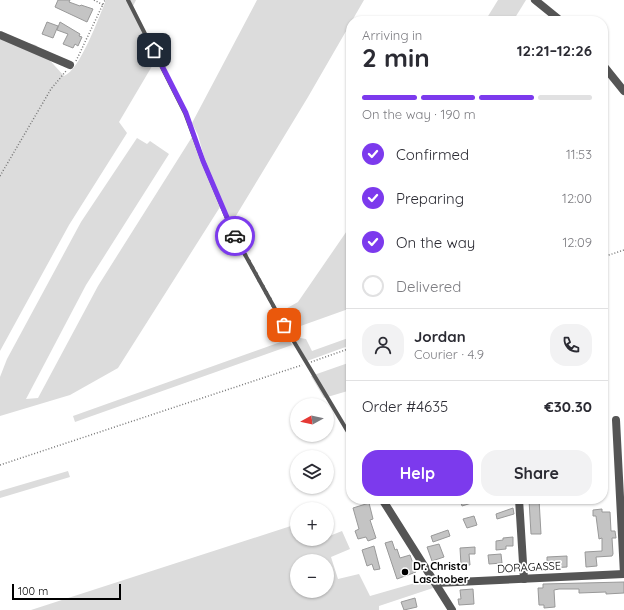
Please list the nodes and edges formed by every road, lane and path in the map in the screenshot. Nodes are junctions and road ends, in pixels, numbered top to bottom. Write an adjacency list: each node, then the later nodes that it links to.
1 (94, 0): 5 (path)
2 (105, 0): 5 (path)
3 (128, 0): 15 (lane)
4 (535, 0): 6 (street)
5 (104, 5): 8 (path)
6 (555, 16)
7 (0, 35): 8 (street)
8 (70, 65): 11 (path)
9 (608, 71): 10 (street)
10 (624, 90)
11 (0, 176)
12 (624, 250): 13 (path)
13 (608, 255)
14 (346, 350): 15 (path)
15 (307, 364): 17 (lane); 18 (path)
16 (616, 420): 21 (street)
17 (346, 429)
18 (0, 465)
19 (385, 504): 23 (street)
20 (519, 504): 22 (street)
21 (624, 574): 22 (street, DORAGASSE)
22 (524, 579): 23 (street, DORAGASSE)
23 (436, 583): 24 (street)
24 (452, 610)

